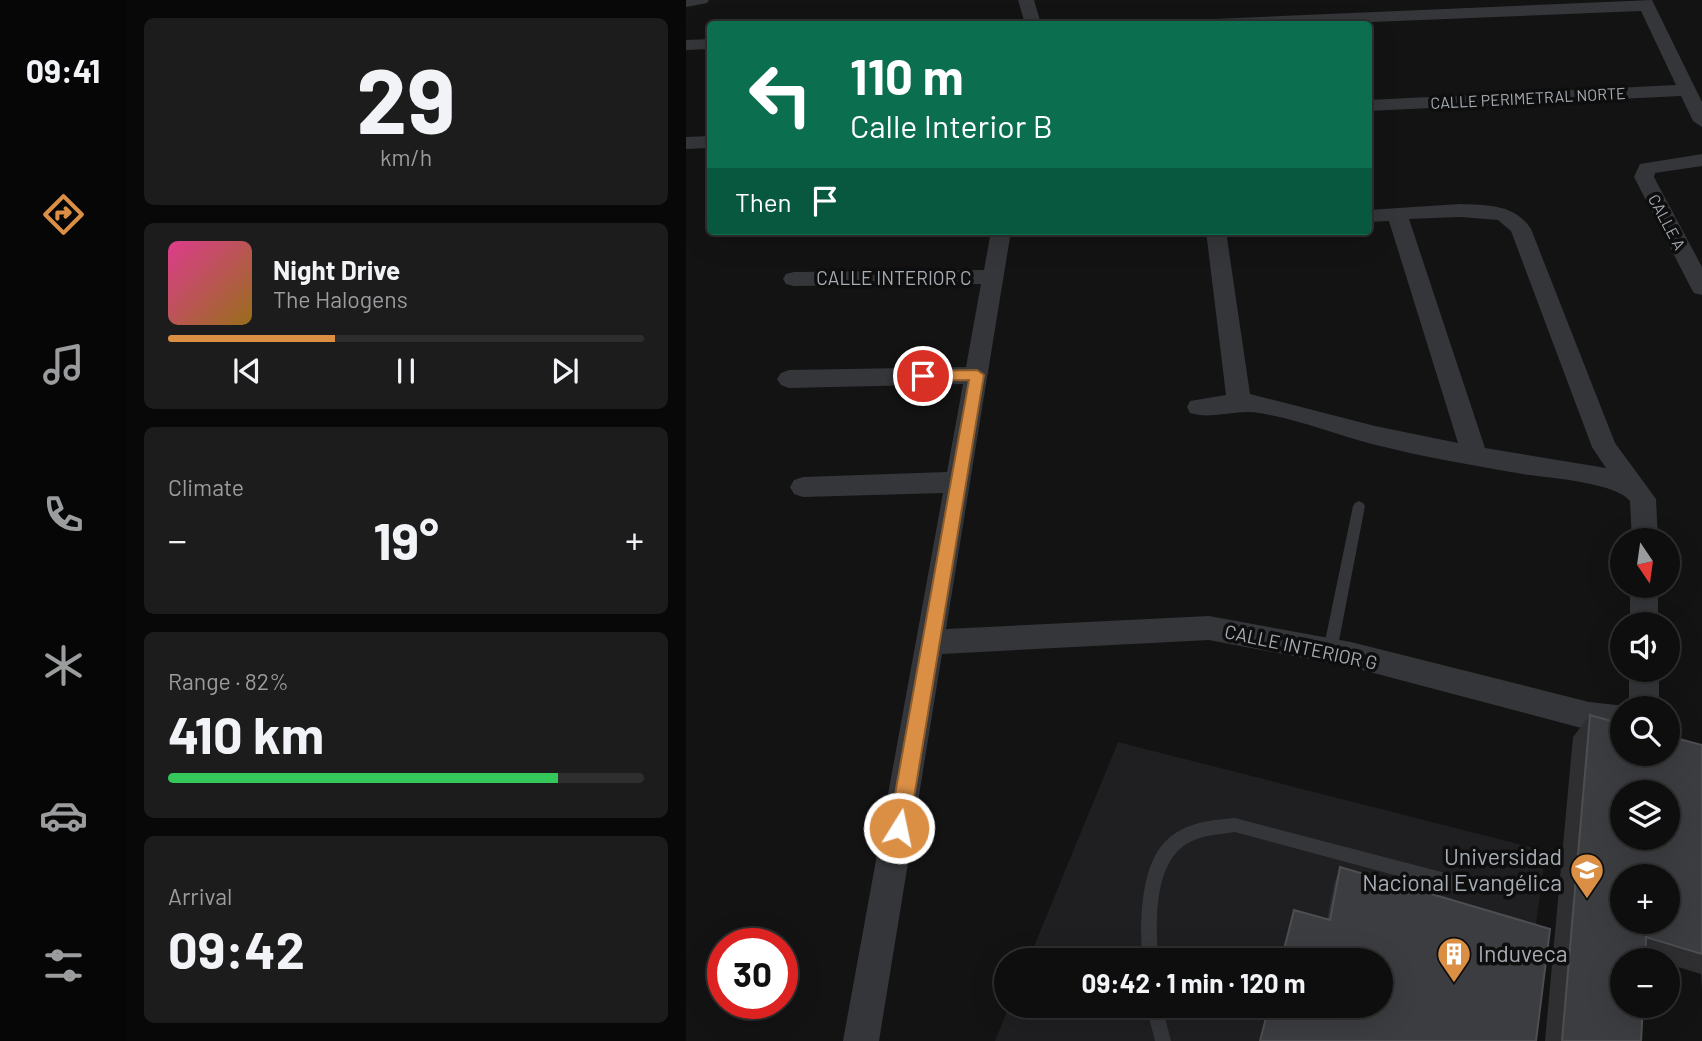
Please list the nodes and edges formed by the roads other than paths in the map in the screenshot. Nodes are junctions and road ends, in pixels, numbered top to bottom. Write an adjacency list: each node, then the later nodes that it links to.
1 (701, 0): 3 (street)
2 (1026, 0): 5 (street)
3 (686, 2)
4 (1645, 3): 6 (street); 9 (street)
5 (1032, 21)
6 (1276, 21)
7 (707, 44): 8 (street)
8 (686, 45)
9 (1688, 90): 10 (street, CALLE PERIMETRAL NORTE); 11 (street)
10 (1372, 106)
11 (1702, 121)
12 (707, 142): 13 (street)
13 (686, 143)
14 (1702, 160): 21 (street, CALLE A)
15 (1397, 214): 16 (street); 26 (street); 29 (street)
16 (1372, 216)
17 (1000, 235): 19 (street)
18 (1217, 235): 24 (street)
19 (994, 277): 20 (street, CALLE INTERIOR C); 22 (street)
20 (794, 279)
21 (1702, 288)
22 (977, 375): 23 (street); 27 (street)
23 (789, 379)
24 (1239, 402): 25 (street); 26 (street)
25 (1199, 407)
26 (1475, 456): 29 (street)
27 (959, 482): 28 (street); 32 (street)
28 (803, 487)
29 (1635, 489): 31 (street)
30 (1359, 506): 33 (lane)
31 (1645, 528)
32 (932, 642): 33 (street, CALLE INTERIOR G); 38 (street)
33 (1330, 651): 34 (street, CALLE INTERIOR G)
34 (1610, 718)
35 (1457, 884): 36 (lane)
36 (1150, 948)
37 (1157, 1018): 39 (lane)
38 (861, 1041)
39 (1163, 1041)

